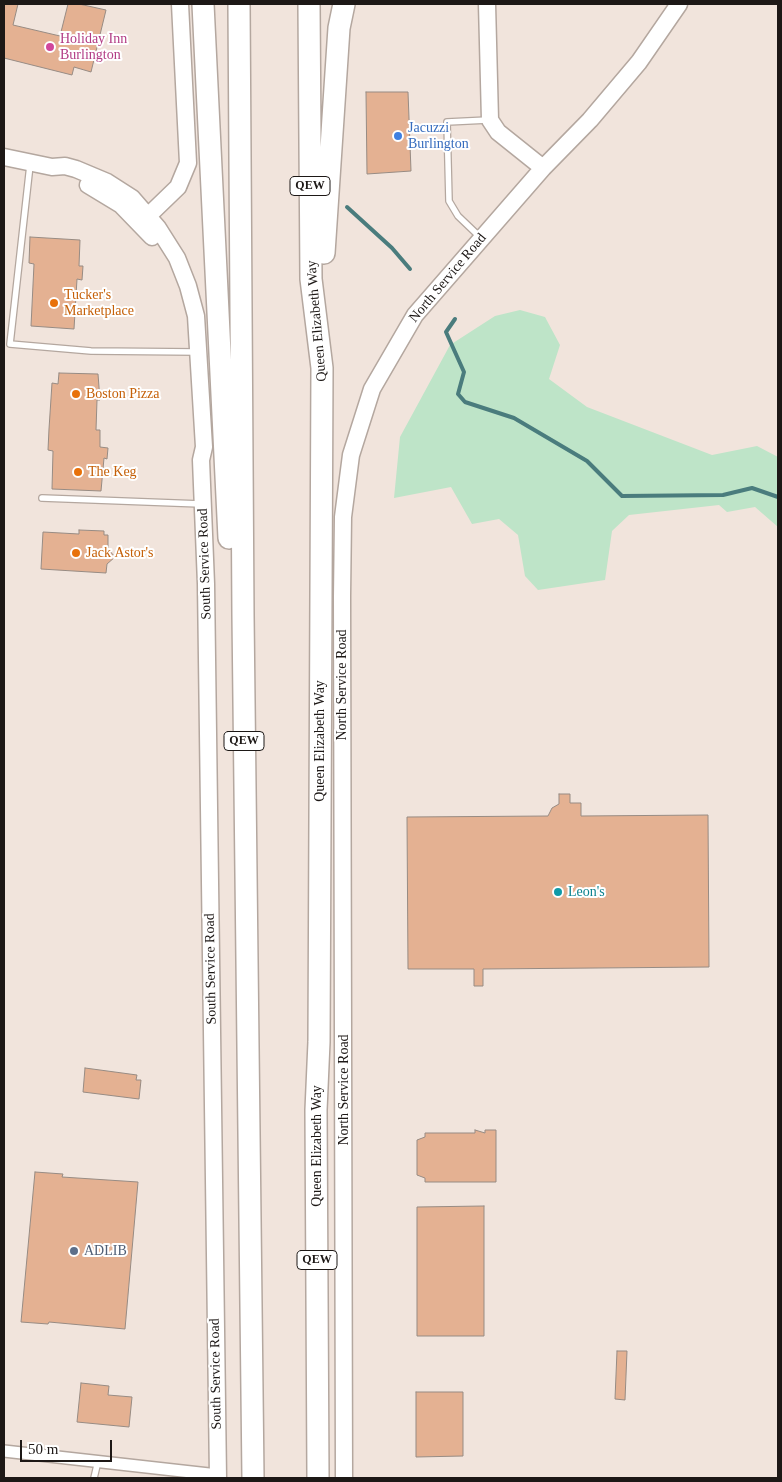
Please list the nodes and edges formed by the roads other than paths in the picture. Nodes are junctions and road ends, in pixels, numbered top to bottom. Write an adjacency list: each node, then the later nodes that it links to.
1 (180, 4): 12 (street)
2 (203, 4): 18 (highway)
3 (239, 4): 18 (highway, QEW)
4 (309, 4): 15 (highway, Queen Elizabeth Way / QEW)
5 (344, 4): 15 (highway)
6 (487, 4): 8 (street)
7 (679, 4): 11 (street, North Service Road)
8 (490, 120): 11 (street); 13 (lane)
9 (4, 157): 10 (street, South Service Road)
10 (30, 163): 12 (street, South Service Road); 14 (lane)
11 (543, 168): 13 (street, North Service Road)
12 (147, 222): 14 (street, South Service Road)
13 (481, 238): 25 (street, North Service Road)
14 (194, 352): 17 (street, South Service Road)
15 (322, 368): 24 (highway, Queen Elizabeth Way / QEW)
16 (42, 498): 17 (lane)
17 (203, 504): 21 (street, South Service Road)
18 (243, 615): 23 (highway, QEW)
19 (4, 1450): 20 (street)
20 (98, 1461): 21 (street); 22 (lane)
21 (218, 1476)
22 (94, 1478)
23 (254, 1478)
24 (318, 1478)
25 (344, 1478)

